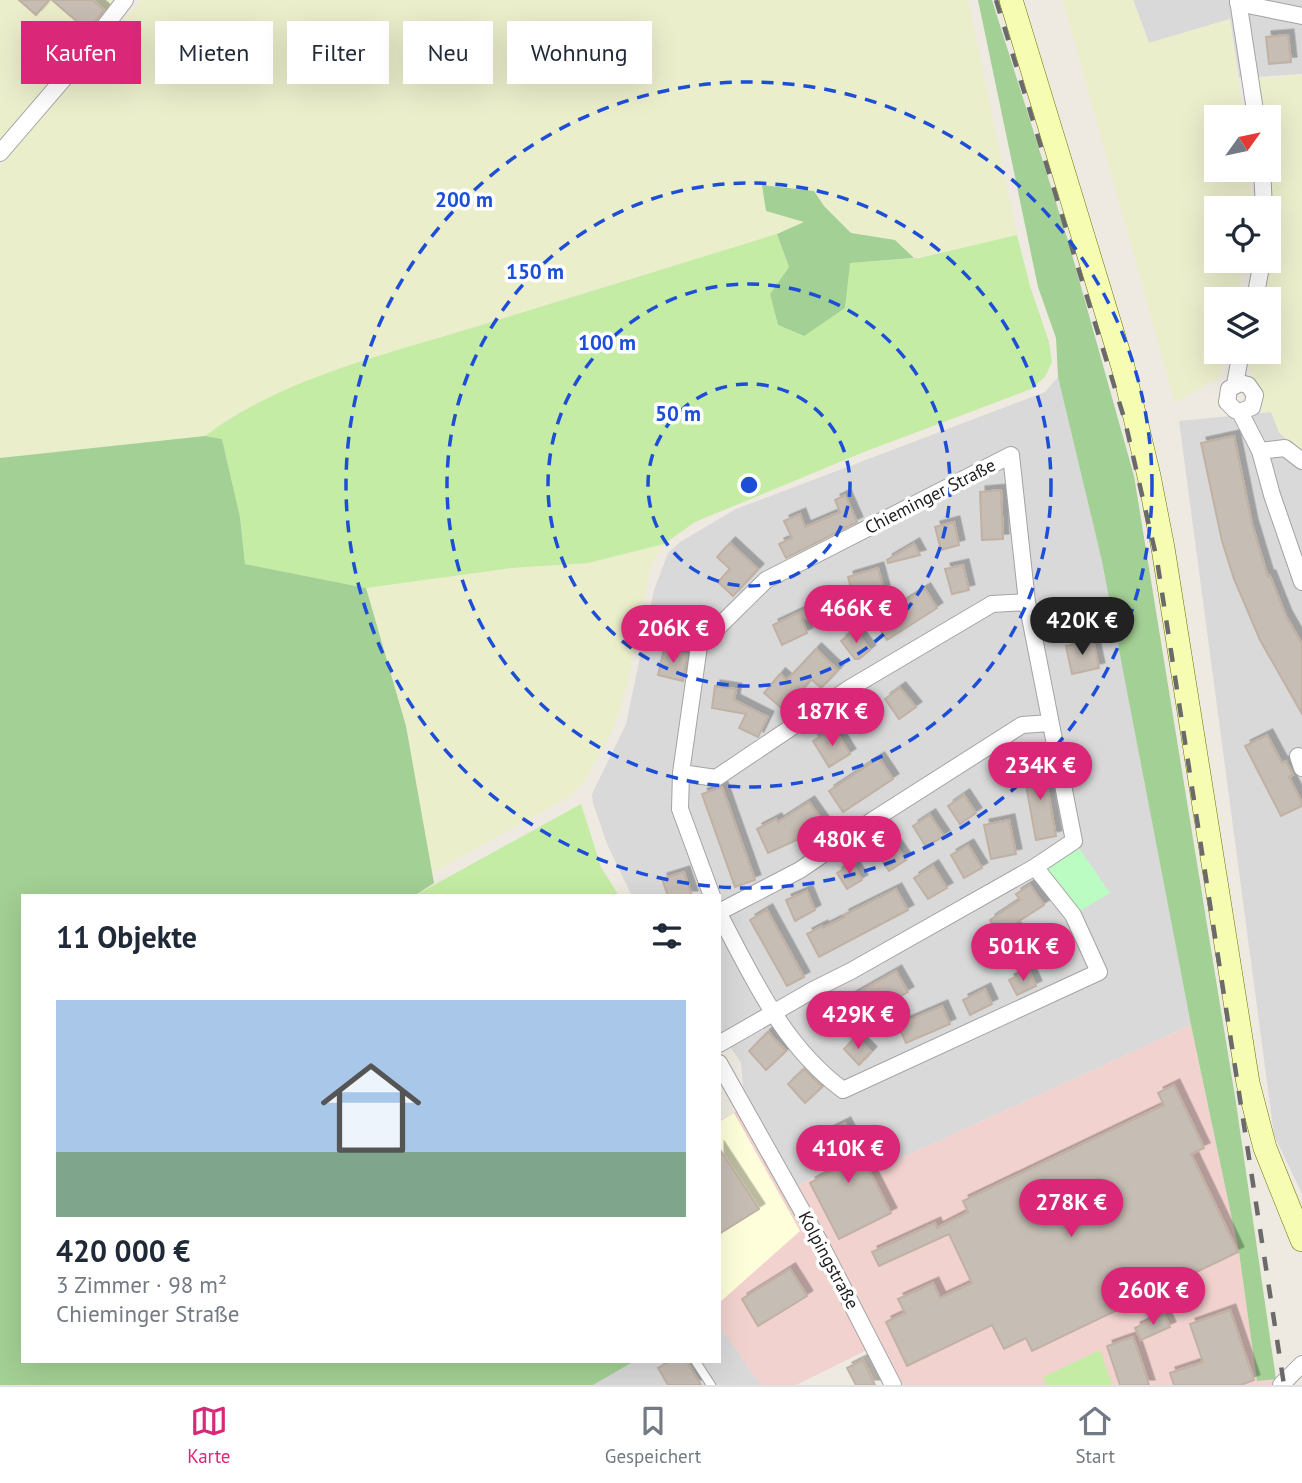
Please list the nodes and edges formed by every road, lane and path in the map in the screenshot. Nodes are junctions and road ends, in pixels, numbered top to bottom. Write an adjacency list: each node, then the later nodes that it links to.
1 (125, 0): 6 (street)
2 (1012, 0): 21 (street)
3 (1238, 2): 4 (street); 5 (street)
4 (1302, 16)
5 (1254, 105)
6 (0, 153)
7 (1239, 364): 8 (street)
8 (1260, 451): 9 (street); 10 (street)
9 (1302, 461)
10 (1302, 582)
11 (1027, 602): 12 (street, Chieminger Straße); 13 (street); 13 (street, Chieminger Straße)
12 (1050, 723): 14 (street, Chieminger Straße); 16 (street)
13 (681, 773): 15 (street, Chieminger Straße)
14 (1035, 867): 18 (street, Chieminger Straße); 18 (street)
15 (711, 894)
16 (721, 912)
17 (721, 917): 18 (street)
18 (772, 1014): 19 (street, Chieminger Straße)
19 (721, 1043)
20 (721, 1067): 26 (street, Kolpingstraße)
21 (1295, 1214): 22 (street)
22 (1302, 1240)
23 (697, 1363): 25 (lane)
24 (1302, 1364): 27 (street)
25 (710, 1385)
26 (893, 1385)
27 (1281, 1385)

